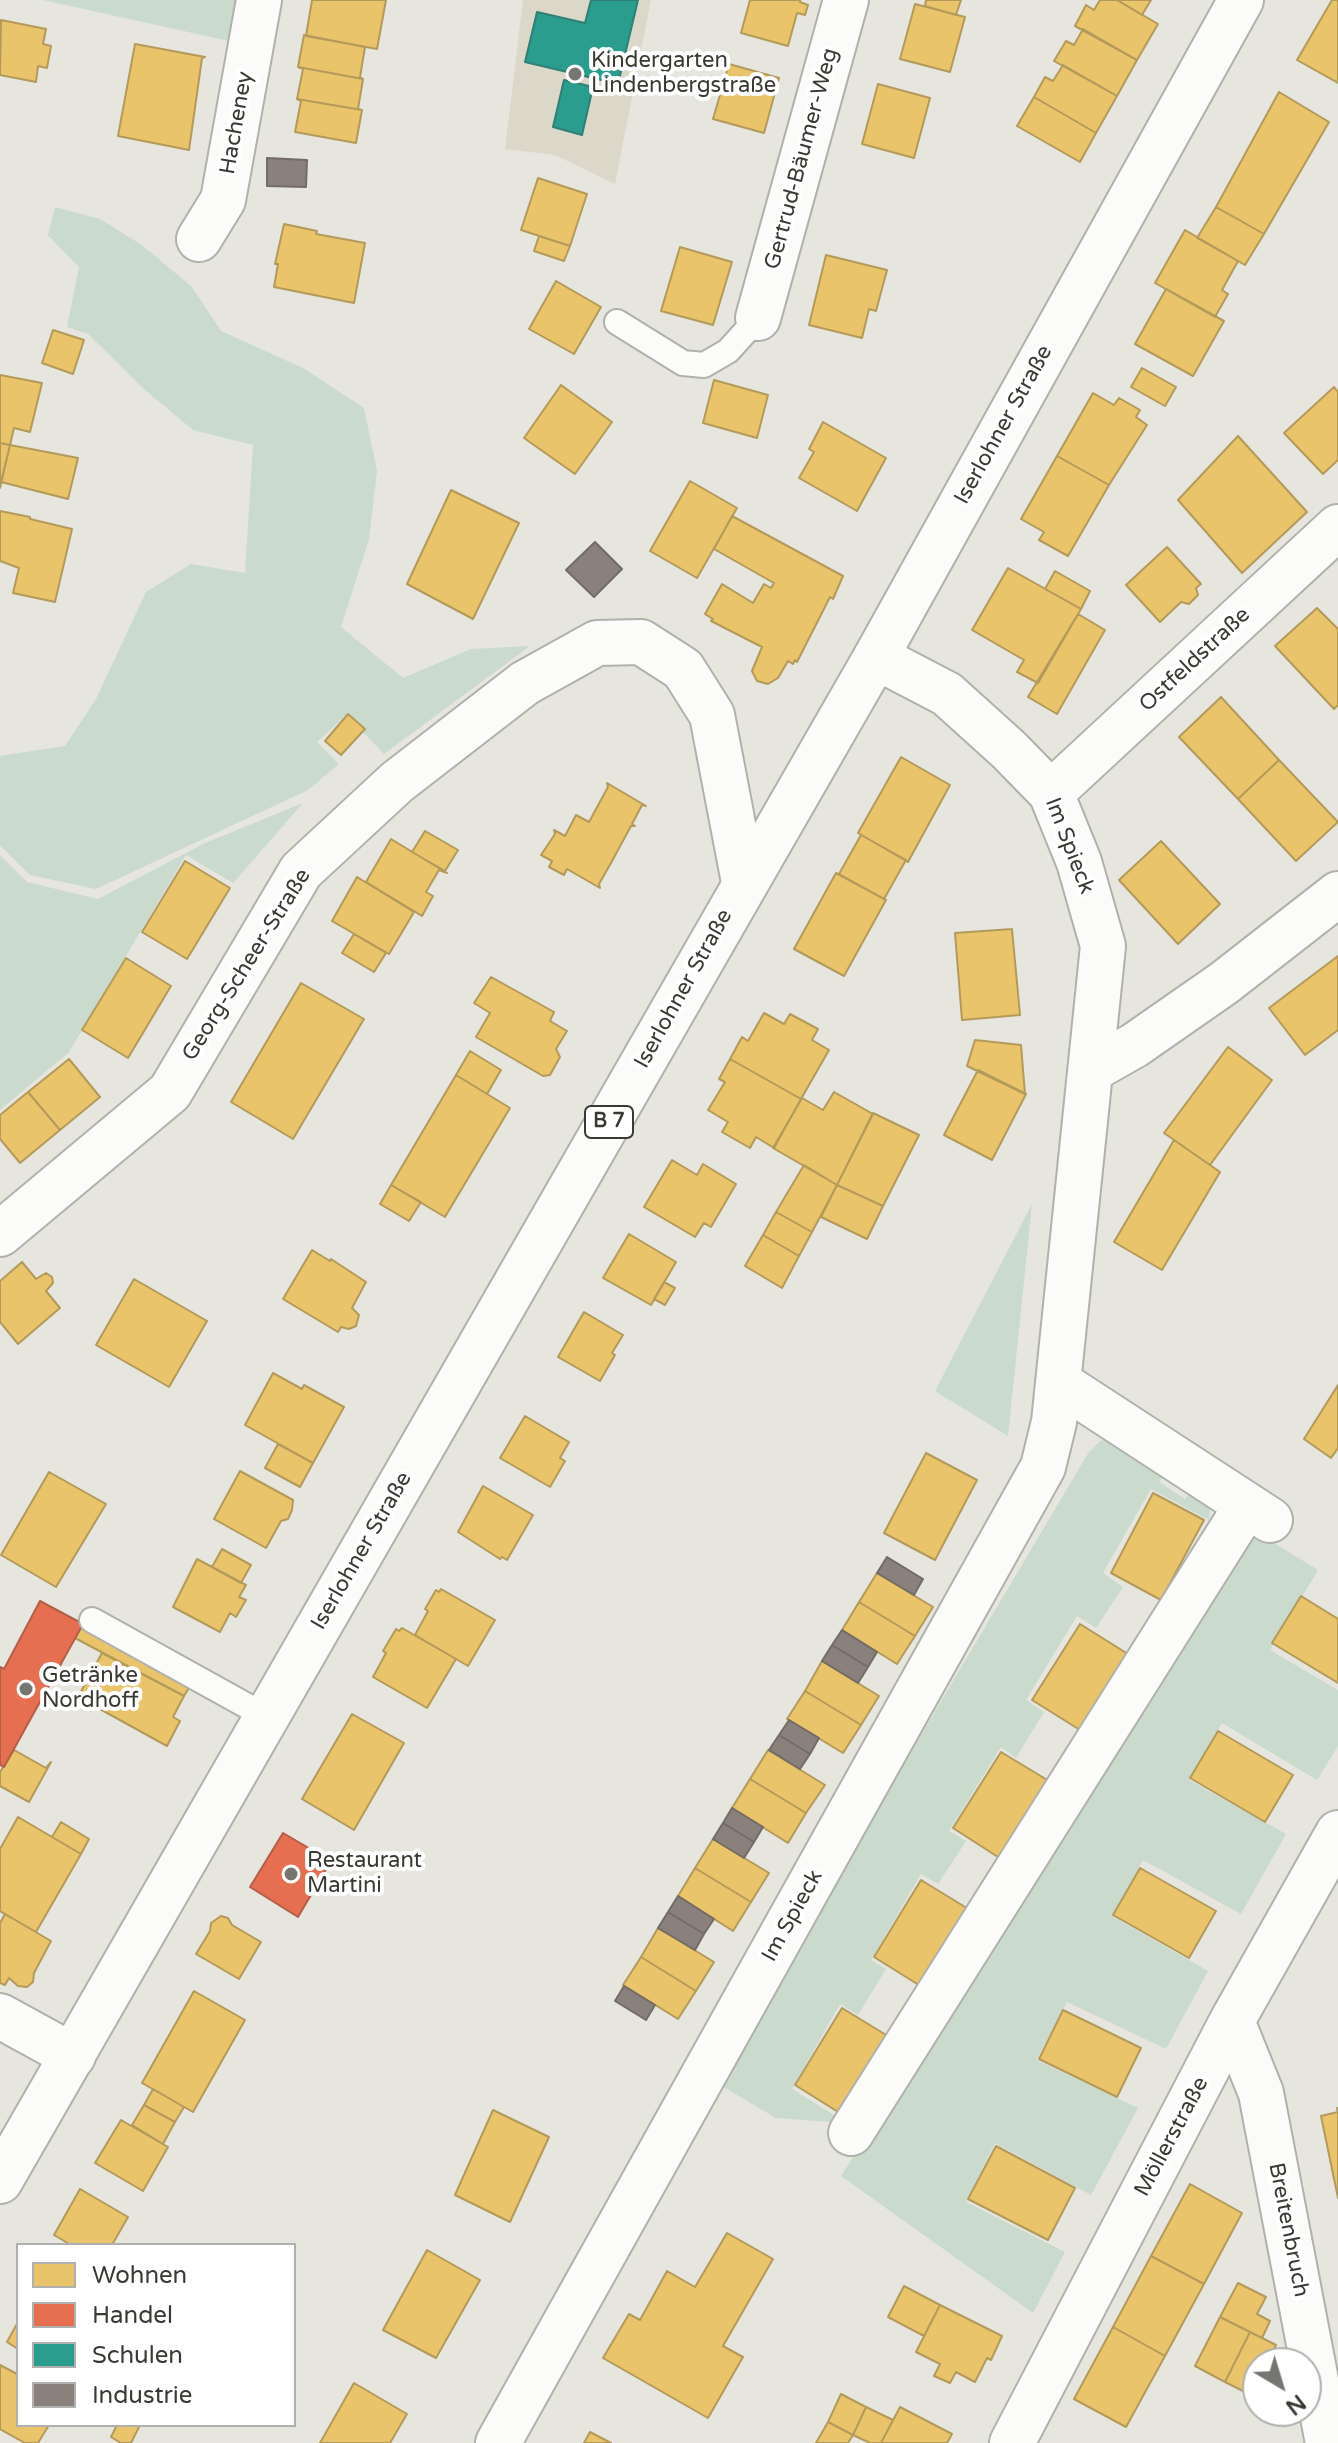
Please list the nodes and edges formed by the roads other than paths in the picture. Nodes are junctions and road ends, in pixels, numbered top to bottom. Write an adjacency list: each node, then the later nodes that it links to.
1 (259, 0): 4 (street, Hacheney)
2 (846, 0): 5 (street, Gertrud-Bäumer-Weg)
3 (1241, 0): 8 (street, Iserlohner Straße / B 7)
4 (199, 239)
5 (758, 318): 6 (lane)
6 (617, 322)
7 (1338, 527): 9 (street, Ostfeldstraße)
8 (876, 657): 9 (street, Im Spieck); 10 (street, Iserlohner Straße / B 7)
9 (1051, 793): 12 (street, Im Spieck)
10 (744, 882): 13 (street, Georg-Scheer-Straße); 16 (street, Iserlohner Straße / B 7)
11 (1338, 894): 12 (street)
12 (1091, 1070): 14 (street, Im Spieck)
13 (0, 1234)
14 (1058, 1382): 21 (street); 23 (street, Im Spieck)
15 (92, 1620): 16 (lane)
16 (267, 1717): 20 (street, Iserlohner Straße / B 7)
17 (1338, 1833): 19 (street, Möllerstraße)
18 (0, 2016): 20 (street)
19 (1232, 2021): 24 (street, Möllerstraße); 25 (street, Breitenbruch)
20 (73, 2056): 22 (street, Iserlohner Straße / B 7)
21 (851, 2133)
22 (0, 2181)
23 (497, 2442)
24 (1012, 2443)
25 (1328, 2443)

